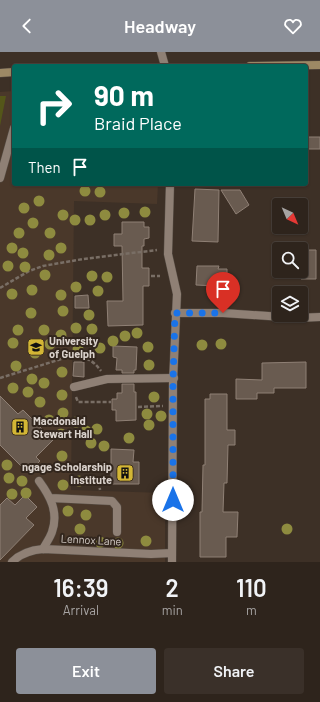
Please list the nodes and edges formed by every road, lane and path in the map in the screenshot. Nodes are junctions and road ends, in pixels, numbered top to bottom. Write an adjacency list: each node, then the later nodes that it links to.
1 (161, 52): 2 (street)
2 (164, 64)
3 (308, 66): 4 (main road)
4 (320, 66)
5 (0, 72): 6 (main road)
6 (12, 72)
7 (12, 135): 8 (street)
8 (0, 178)
9 (170, 186): 10 (street)
10 (168, 254): 13 (path); 14 (street)
11 (151, 276): 12 (path)
12 (160, 276)
13 (0, 288)
14 (175, 313): 15 (street); 17 (street)
15 (320, 317)
16 (0, 378): 18 (path)
17 (174, 378): 18 (street); 21 (street)
18 (107, 379): 19 (street)
19 (75, 387): 20 (path)
20 (111, 402)
21 (173, 406): 22 (path); 27 (street)
22 (138, 407)
23 (39, 481): 24 (street)
24 (51, 498): 25 (street); 26 (street)
25 (117, 532)
26 (43, 549): 27 (street, Lennox Lane); 28 (street, Lennox Lane)
27 (172, 553): 29 (street)
28 (12, 562)
29 (172, 562)

